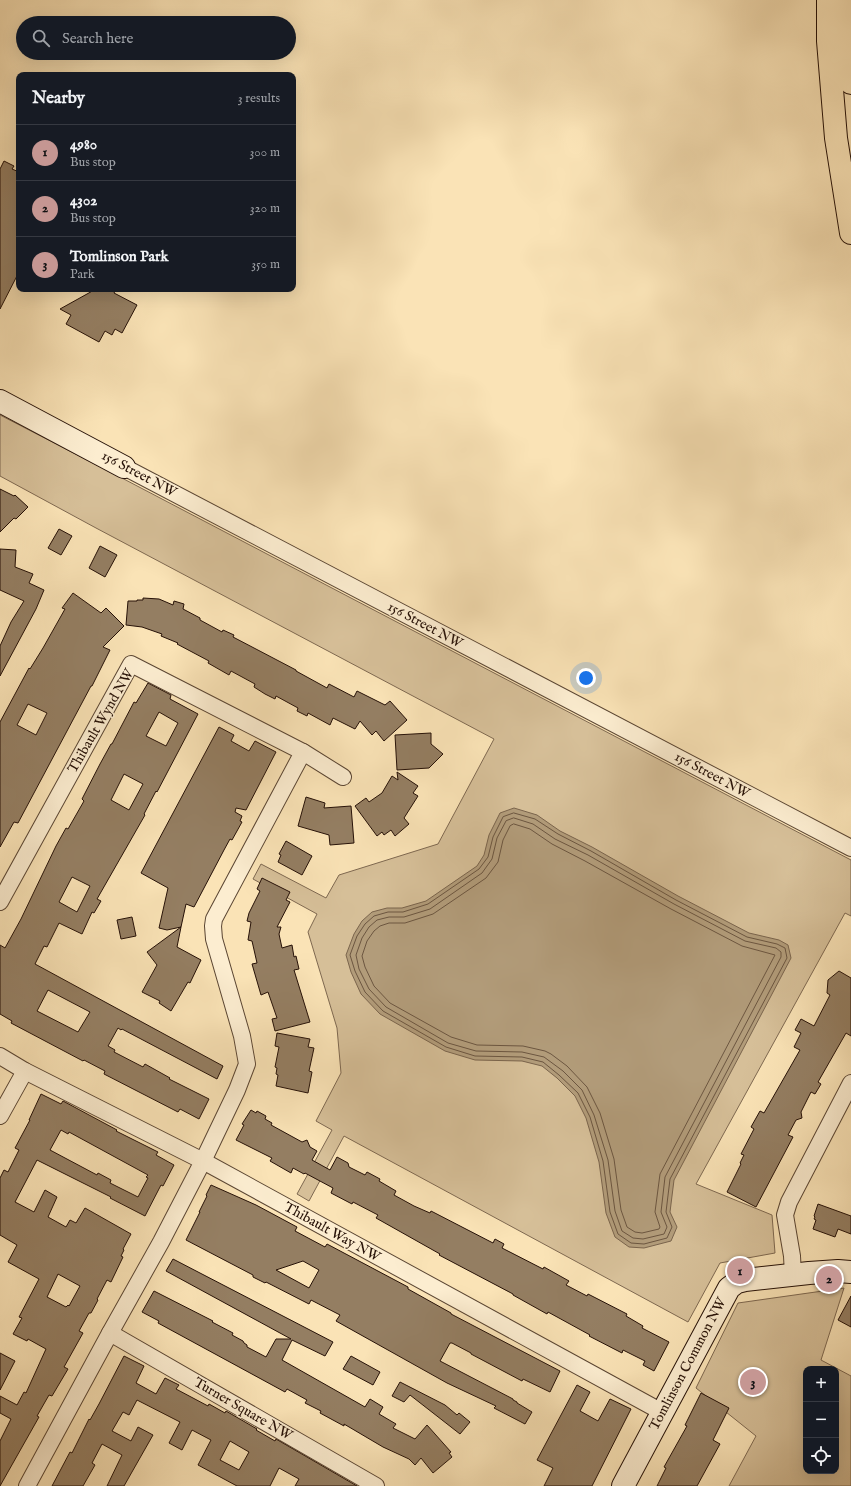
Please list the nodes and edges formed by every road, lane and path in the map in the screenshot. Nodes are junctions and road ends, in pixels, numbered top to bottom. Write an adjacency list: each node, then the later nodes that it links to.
1 (828, 0): 4 (main road)
2 (847, 0): 3 (main road)
3 (851, 83)
4 (851, 233)
5 (0, 401): 6 (street, 156 Street NW)
6 (124, 467): 9 (street, 156 Street NW)
7 (303, 752): 8 (street, Thibault Wynd NW); 10 (street, Thibault Wynd NW); 15 (street)
8 (343, 777)
9 (851, 848)
10 (0, 902)
11 (0, 1056): 12 (street, Thibault Way NW)
12 (24, 1071): 14 (street); 15 (street, Thibault Way NW)
13 (851, 1083): 17 (street)
14 (0, 1116)
15 (203, 1161): 18 (street); 19 (street, Thibault Way NW)
16 (851, 1272): 17 (street, Tomlinson Common NW)
17 (793, 1275): 19 (street, Tomlinson Common NW)
18 (110, 1333): 20 (street); 21 (street, Turner Square NW)
19 (662, 1412): 22 (street, Tomlinson Common NW)
20 (27, 1486)
21 (376, 1486)
22 (623, 1486)

